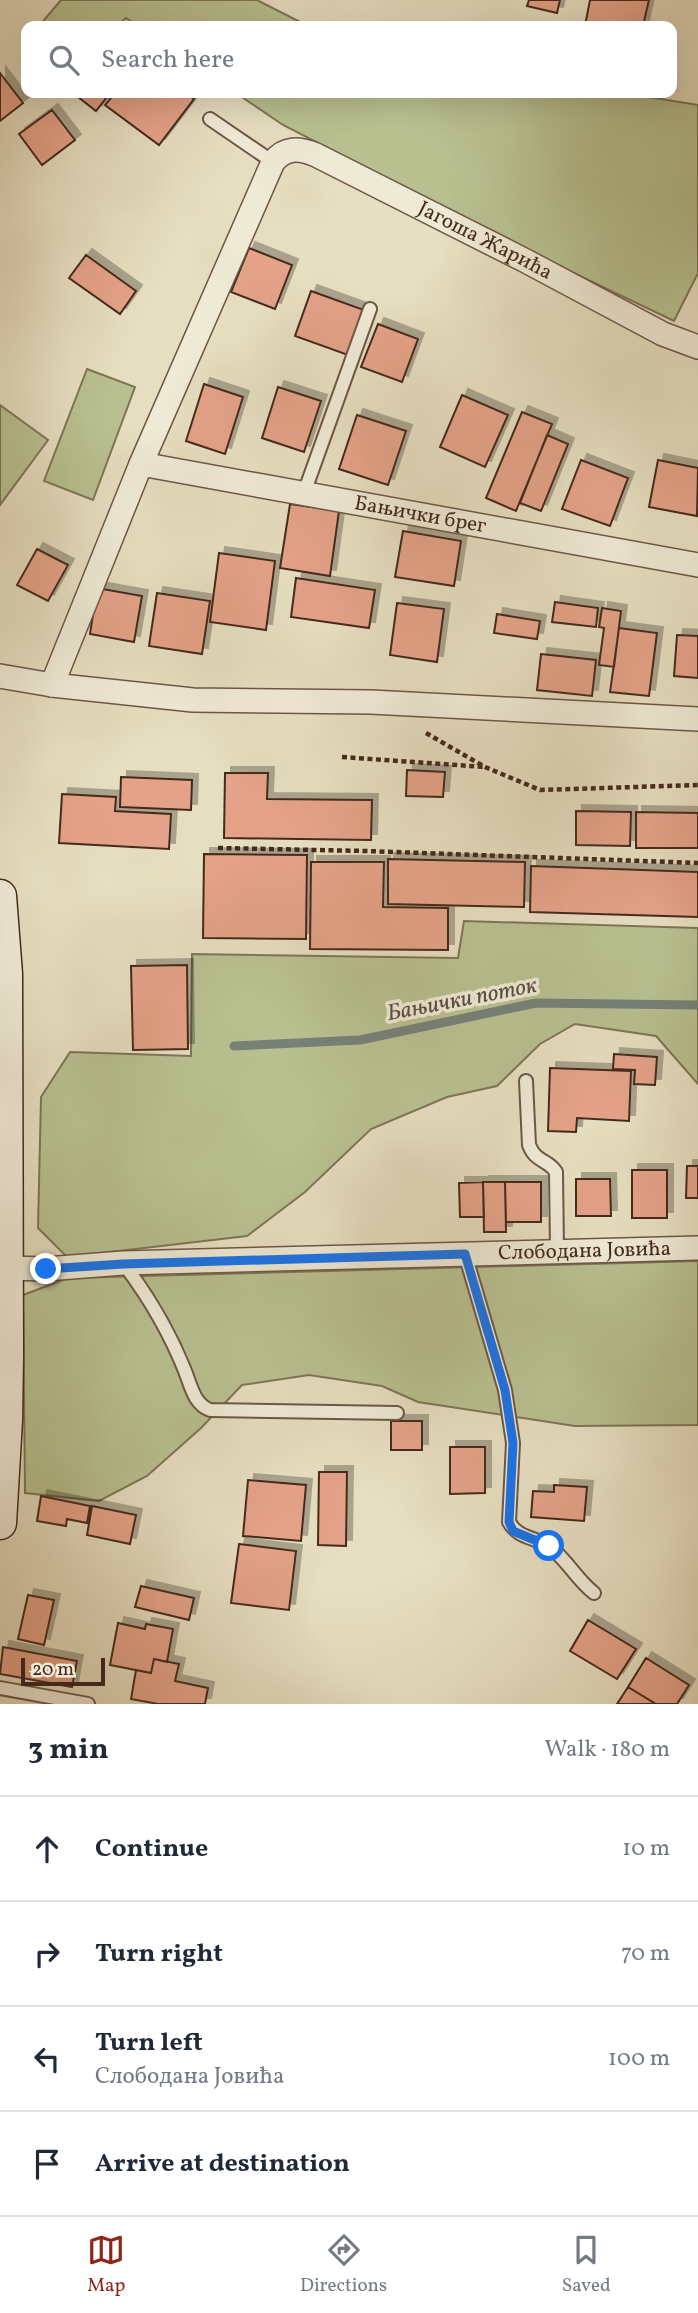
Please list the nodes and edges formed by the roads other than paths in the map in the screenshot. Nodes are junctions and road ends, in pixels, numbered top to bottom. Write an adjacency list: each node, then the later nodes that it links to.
1 (210, 118): 2 (lane)
2 (273, 162): 4 (street, Јагоша Жарића); 5 (street)
3 (370, 309): 6 (lane)
4 (698, 346)
5 (141, 464): 6 (street, Бањички брег); 9 (street)
6 (304, 493): 7 (street, Бањички брег)
7 (698, 565)
8 (0, 676): 9 (street)
9 (51, 685): 10 (street)
10 (698, 719)
11 (0, 896): 17 (main road)
12 (526, 1082): 14 (lane)
13 (698, 1248): 14 (street, Слободана Јовића)
14 (557, 1251): 15 (street, Слободана Јовића)
15 (465, 1254): 16 (street, Слободана Јовића); 21 (lane)
16 (123, 1264): 17 (street, Слободана Јовића); 18 (lane)
17 (7, 1268): 19 (main road)
18 (397, 1413)
19 (3, 1415): 20 (main road)
20 (0, 1523)
21 (594, 1593)
22 (0, 1688): 23 (lane)
23 (88, 1704)

